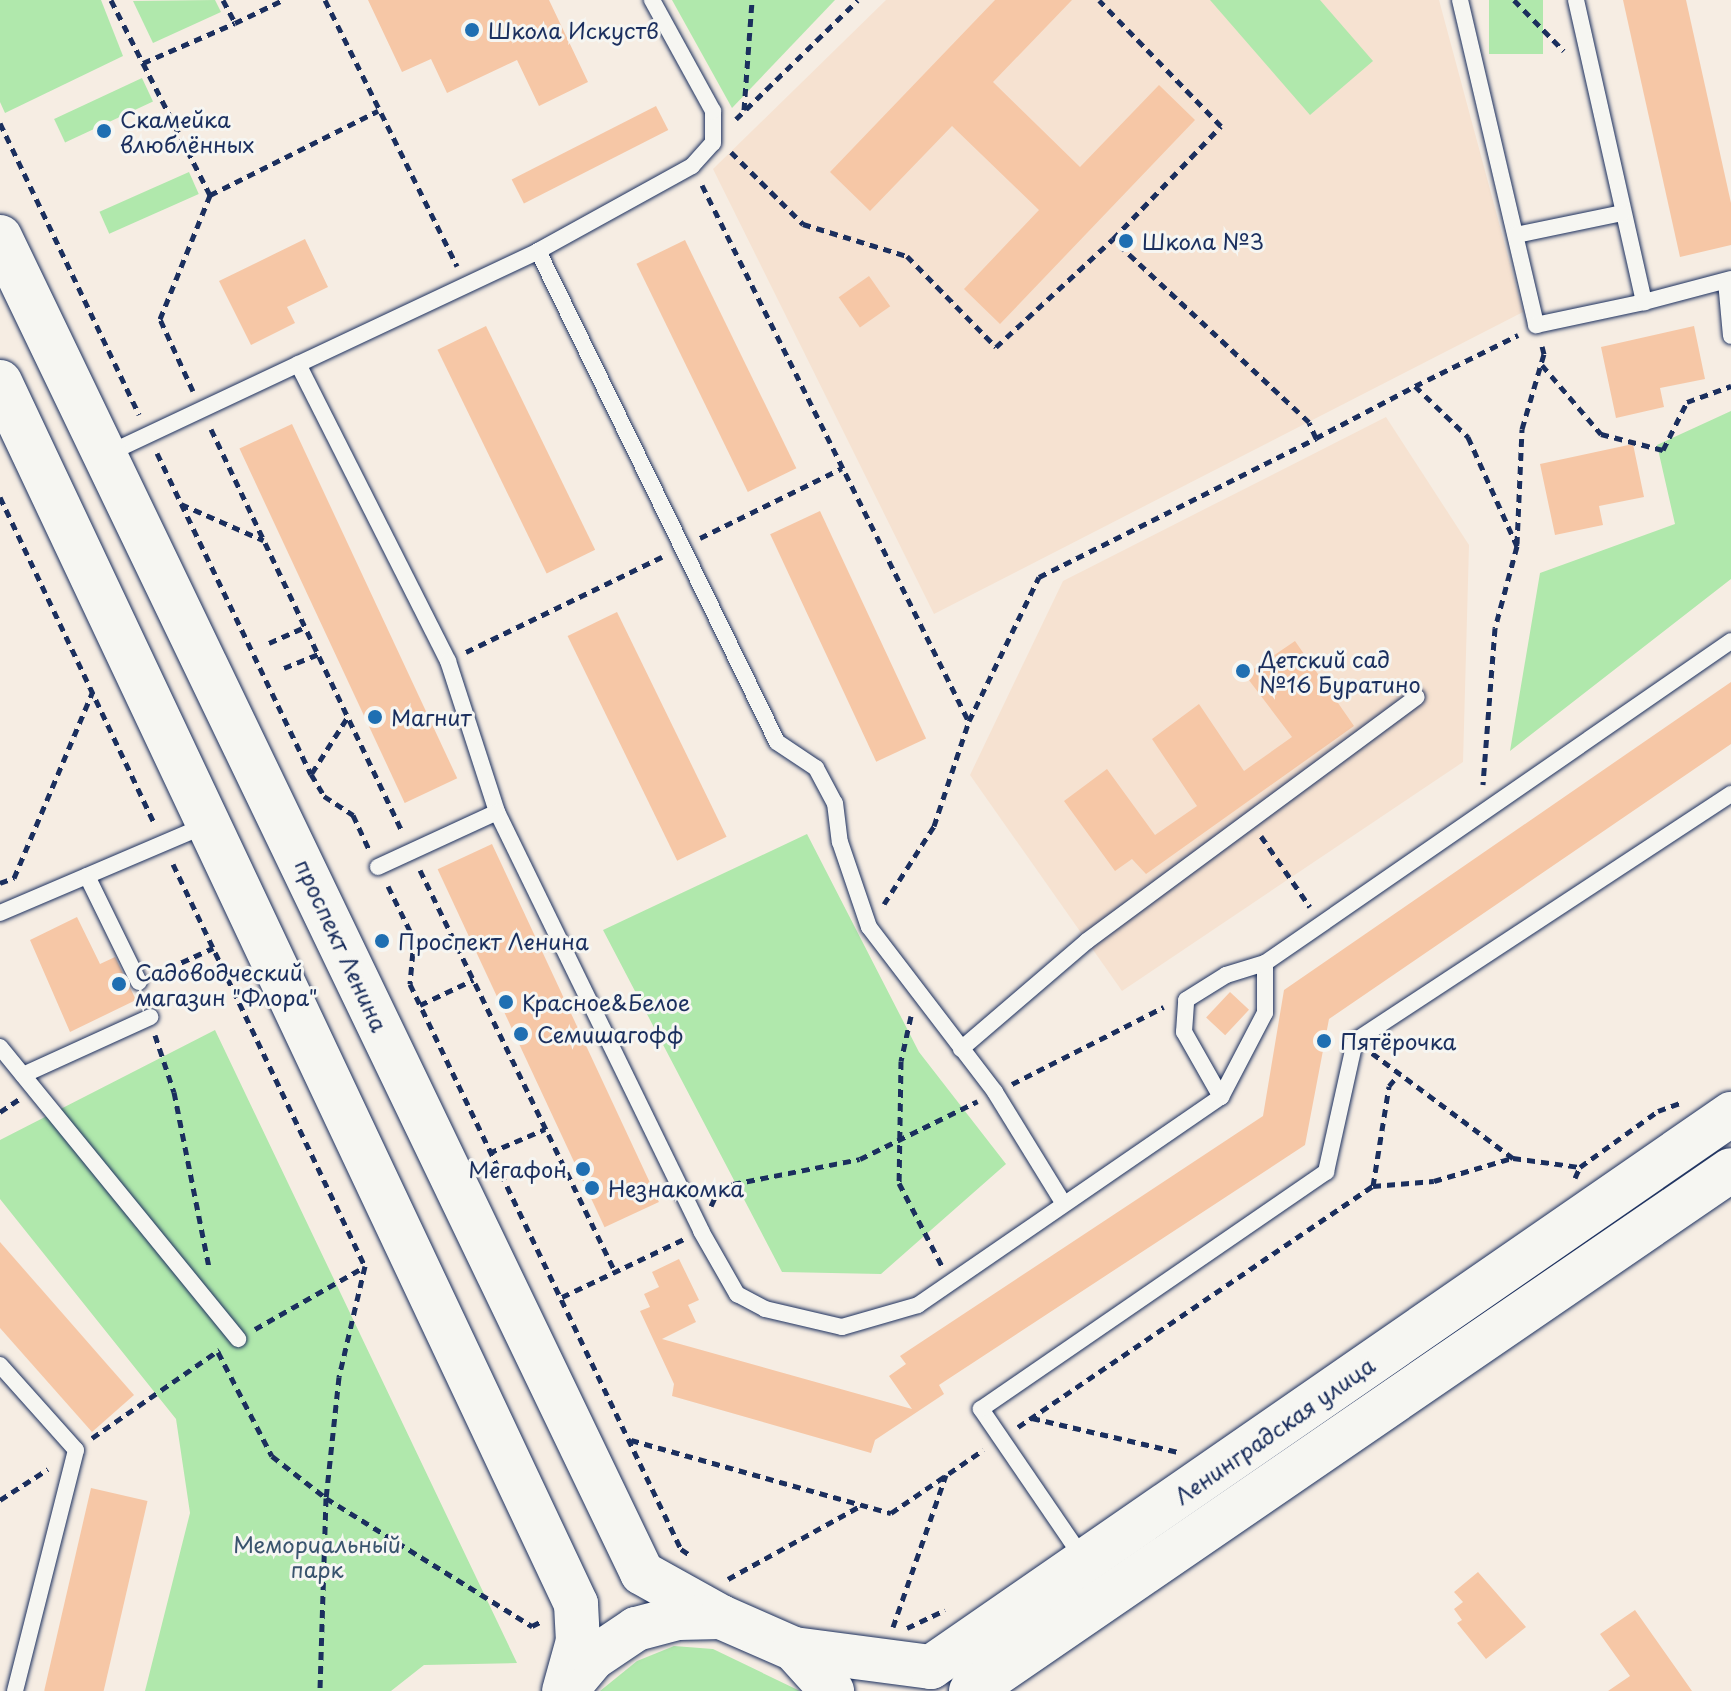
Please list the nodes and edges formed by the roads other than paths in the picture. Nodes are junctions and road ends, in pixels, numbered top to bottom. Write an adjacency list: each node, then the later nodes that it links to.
1 (652, 0): 7 (lane)
2 (1460, 0): 5 (lane)
3 (1576, 0): 4 (lane)
4 (1622, 213): 5 (lane); 9 (lane)
5 (1516, 235): 9 (lane)
6 (0, 237): 13 (main road, проспект Ленина)
7 (538, 251): 11 (lane); 26 (lane)
8 (1728, 280): 9 (lane); 10 (lane)
9 (1644, 302)
10 (1731, 336)
11 (298, 364): 13 (lane); 17 (lane)
12 (0, 382): 18 (main road)
13 (103, 455): 35 (main road, проспект Ленина)
14 (1731, 641): 22 (lane)
15 (1417, 697): 26 (lane)
16 (1731, 794): 34 (lane)
17 (497, 812): 19 (lane); 31 (lane)
18 (210, 824): 20 (lane); 38 (main road)
19 (378, 867)
20 (87, 876): 21 (lane); 23 (lane)
21 (0, 913)
22 (1265, 963): 28 (lane); 28 (lane)
23 (139, 982)
24 (150, 1017): 27 (lane)
25 (0, 1047): 27 (lane)
26 (961, 1049): 31 (lane)
27 (23, 1075): 32 (lane)
28 (1221, 1097): 31 (lane)
29 (1731, 1114): 34 (main road, Ленинградская улица)
30 (1731, 1170): 40 (main road, Ленинградская улица)
31 (1062, 1201)
32 (238, 1339)
33 (0, 1365): 37 (lane)
34 (1085, 1561): 36 (main road, Ленинградская улица)
35 (730, 1594): 36 (main road, проспект Ленина); 38 (main road)
36 (794, 1649): 39 (main road)
37 (15, 1691)
38 (565, 1691)
39 (832, 1691)
40 (971, 1691)

